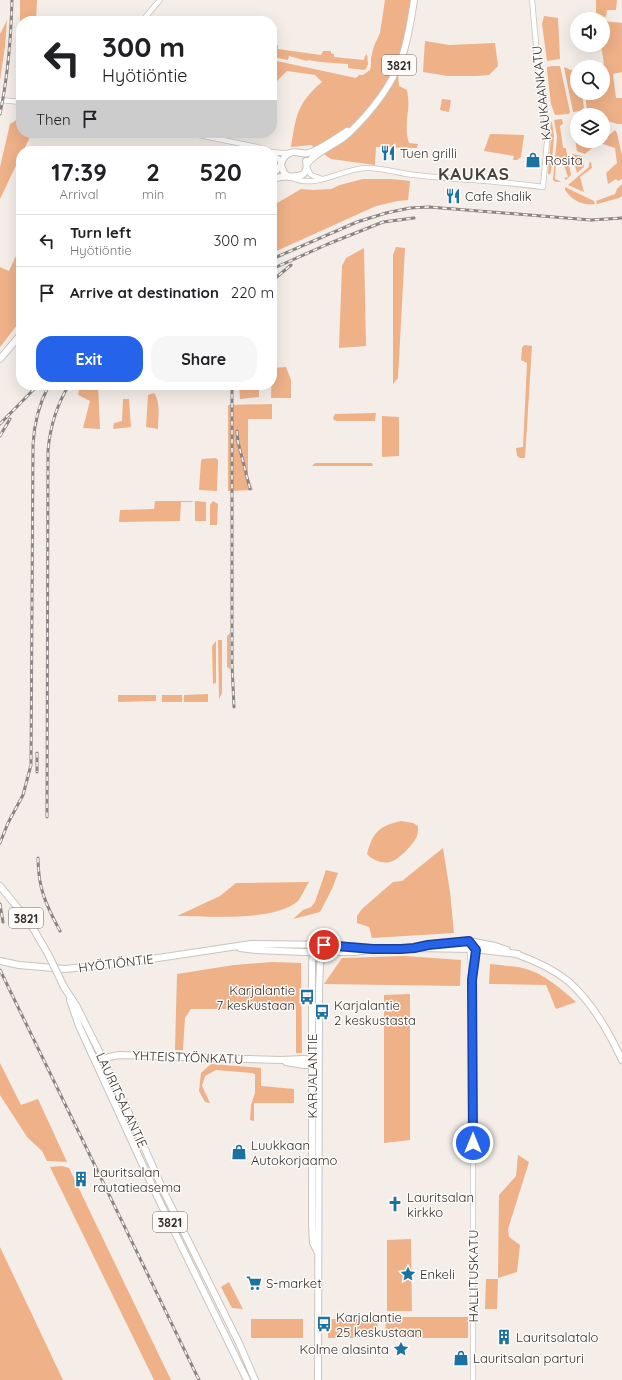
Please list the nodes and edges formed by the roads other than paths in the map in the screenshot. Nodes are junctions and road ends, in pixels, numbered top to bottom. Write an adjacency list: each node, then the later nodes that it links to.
1 (160, 0): 4 (street)
2 (414, 0): 7 (main road, 3821)
3 (532, 0): 19 (street, KAUKAANKATU)
4 (146, 16)
5 (0, 100): 6 (street)
6 (16, 102)
7 (361, 120): 12 (main road, 3821); 15 (main road, 3821)
8 (213, 138): 9 (street)
9 (252, 146)
10 (290, 152): 11 (street); 12 (main road); 14 (main road)
11 (277, 153)
12 (299, 153): 15 (main road)
13 (277, 158): 14 (street)
14 (281, 165): 16 (main road); 17 (main road)
15 (307, 166): 17 (main road); 19 (street)
16 (277, 169)
17 (291, 177): 18 (main road); 19 (street)
18 (277, 178)
19 (326, 179)
20 (16, 340): 21 (main road)
21 (0, 359)
22 (0, 886): 36 (main road, LAURITSALANTIE / 3821, bridge)
23 (469, 941): 27 (main road, HYÖTIÖNTIE); 29 (street, HALLITUSKATU); 30 (street); 33 (main road, HYÖTIÖNTIE)
24 (315, 945): 25 (main road, HYÖTIÖNTIE); 26 (main road, HYÖTIÖNTIE); 31 (main road, KARJALANTIE)
25 (324, 945): 28 (main road, HYÖTIÖNTIE); 32 (main road, KARJALANTIE)
26 (232, 946): 31 (main road, HYÖTIÖNTIE); 34 (main road, HYÖTIÖNTIE)
27 (414, 948): 28 (main road, HYÖTIÖNTIE); 29 (main road, HYÖTIÖNTIE)
28 (373, 949): 32 (main road, HYÖTIÖNTIE)
29 (469, 950): 30 (main road, HYÖTIÖNTIE); 35 (street, HALLITUSKATU)
30 (476, 950): 33 (main road, HYÖTIÖNTIE); 35 (street, HALLITUSKATU)
31 (313, 952): 32 (main road, HYÖTIÖNTIE); 40 (main road, KARJALANTIE)
32 (322, 952): 41 (main road, KARJALANTIE)
33 (518, 954): 38 (main road, HYÖTIÖNTIE)
34 (0, 961)
35 (472, 980): 46 (street, HALLITUSKATU)
36 (68, 995): 37 (main road, LAURITSALANTIE); 39 (main road, LAURITSALANTIE / 3821)
37 (103, 1059): 39 (main road, YHTEISTYÖNKATU); 40 (main road, YHTEISTYÖNKATU); 44 (main road, LAURITSALANTIE)
38 (622, 1060)
39 (96, 1062): 43 (main road, LAURITSALANTIE / 3821)
40 (312, 1062): 41 (main road); 42 (main road, KARJALANTIE)
41 (319, 1063): 42 (main road, KARJALANTIE)
42 (318, 1254): 45 (main road, KARJALANTIE)
43 (247, 1380)
44 (255, 1380)
45 (318, 1380)
46 (473, 1380)

